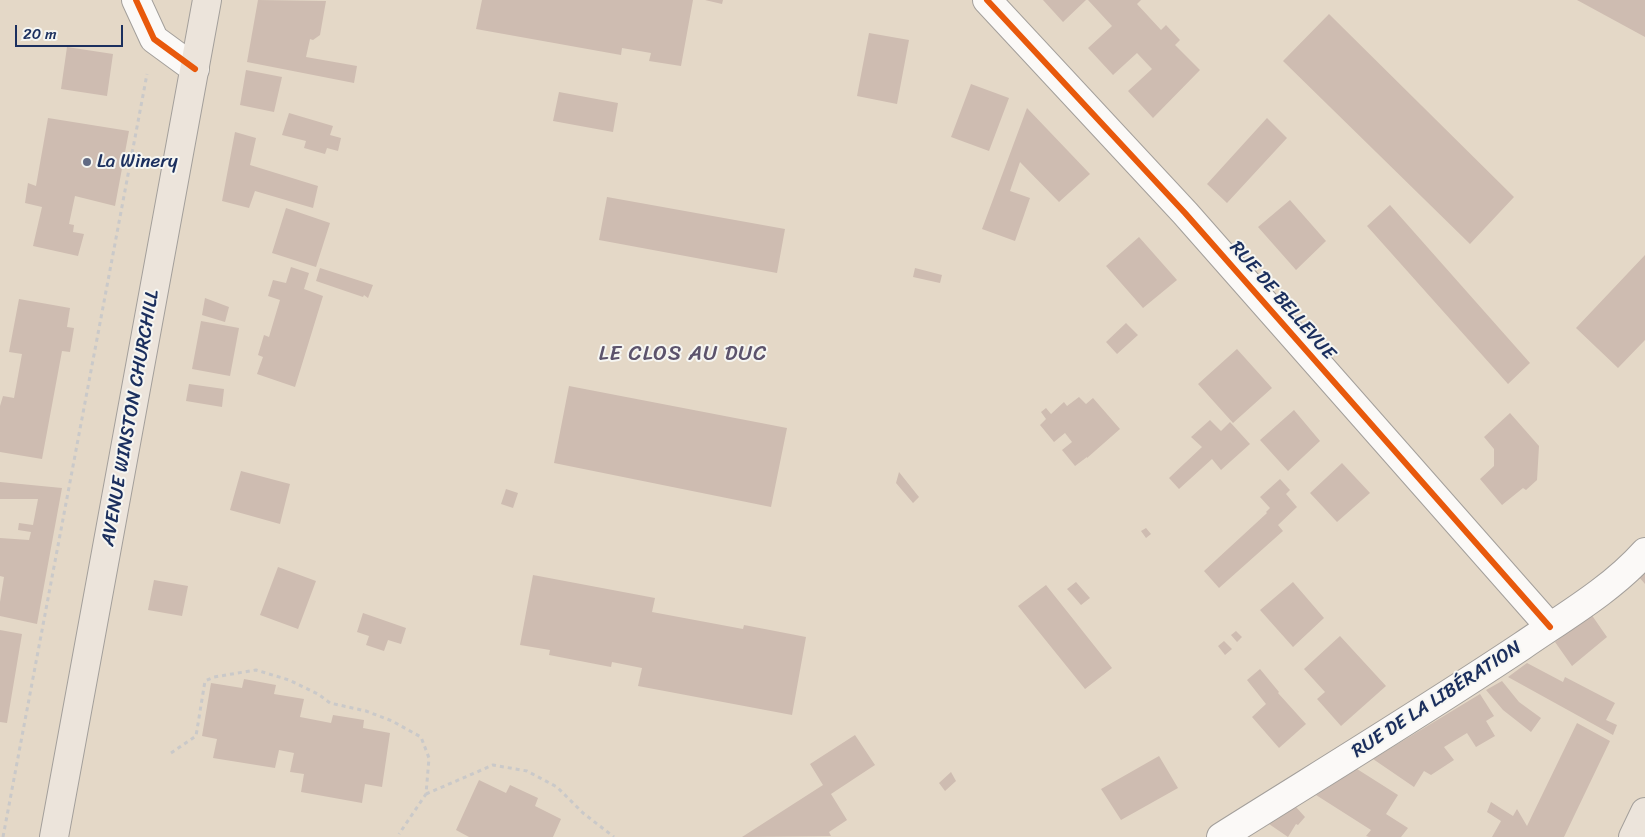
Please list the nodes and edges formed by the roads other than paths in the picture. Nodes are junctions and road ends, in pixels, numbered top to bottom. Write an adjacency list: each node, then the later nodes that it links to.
1 (136, 0): 4 (street)
2 (207, 0): 4 (main road, AVENUE WINSTON CHURCHILL)
3 (986, 0): 6 (street, RUE DE BELLEVUE)
4 (195, 69): 8 (main road, AVENUE WINSTON CHURCHILL)
5 (1645, 552): 6 (street, RUE DE LA LIBÉRATION)
6 (1550, 627): 9 (street, RUE DE LA LIBÉRATION)
7 (1645, 812): 10 (main road)
8 (54, 837)
9 (1221, 837)
10 (1633, 837)

